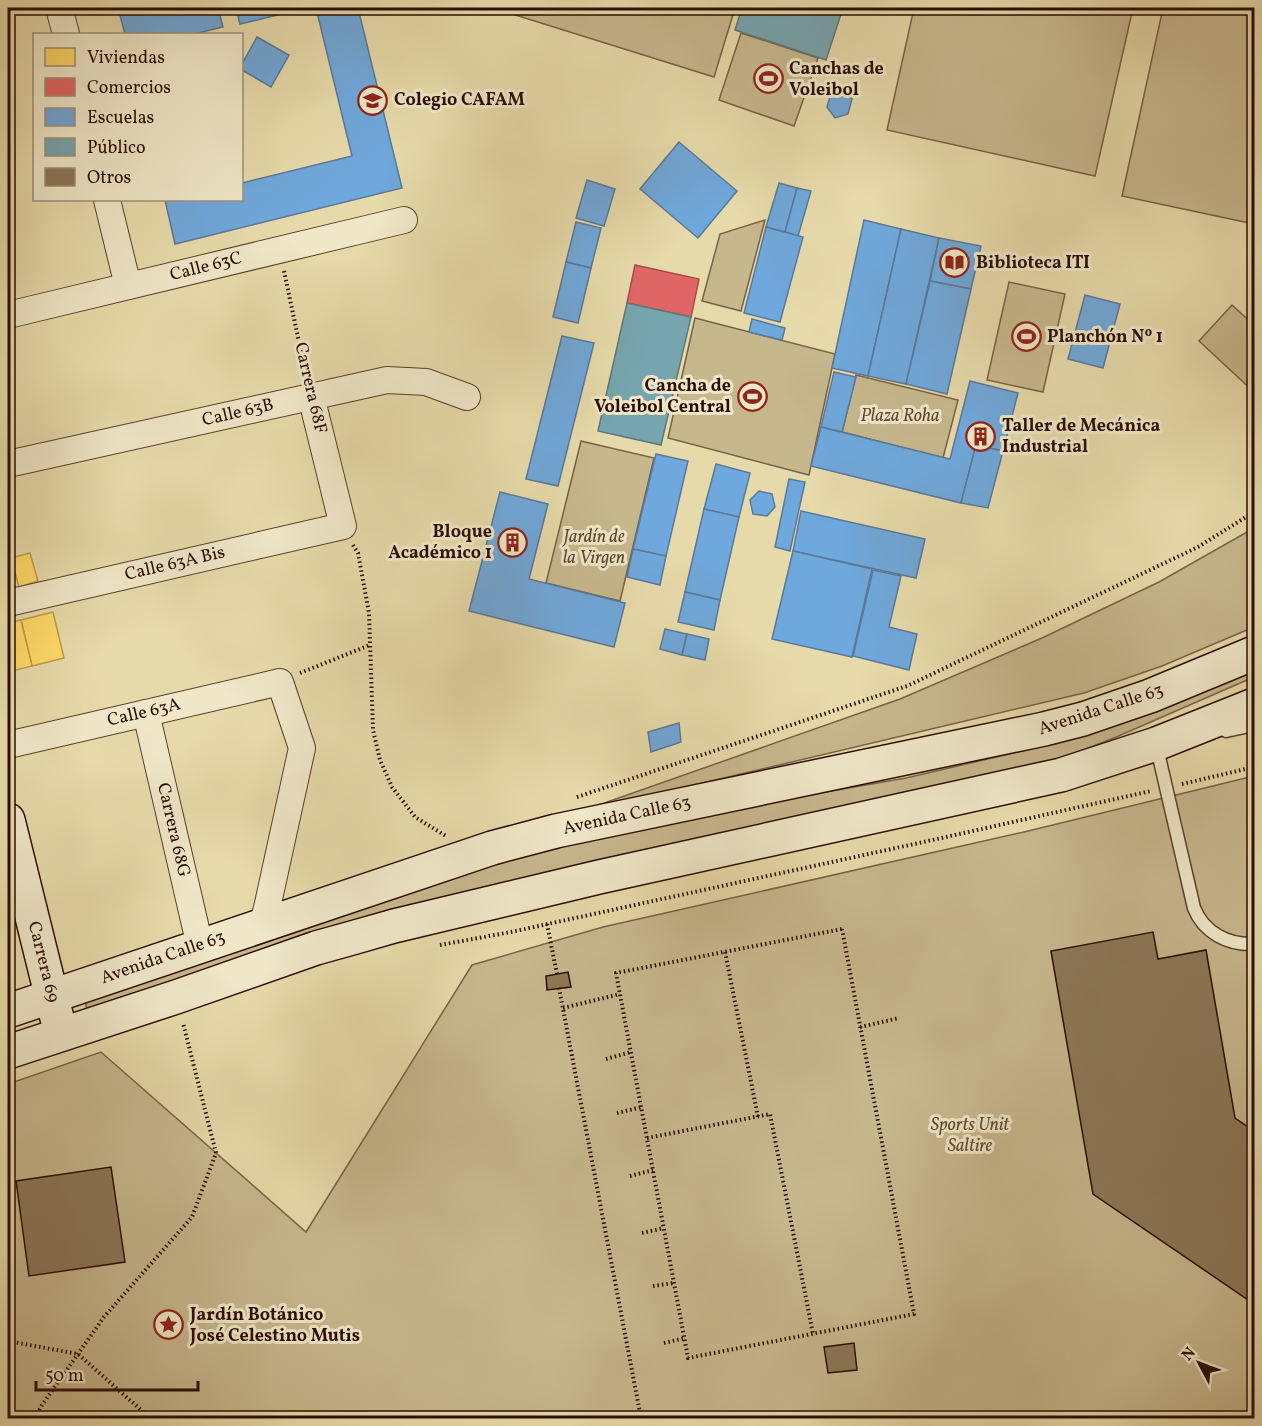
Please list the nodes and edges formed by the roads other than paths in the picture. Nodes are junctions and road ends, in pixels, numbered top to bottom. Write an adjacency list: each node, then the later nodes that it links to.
1 (59, 8): 2 (street)
2 (66, 33)
3 (107, 201): 5 (street)
4 (404, 220): 5 (street, Calle 63C)
5 (128, 286): 6 (street, Calle 63C)
6 (8, 315)
7 (311, 396): 8 (street, Calle 63B); 9 (street, Calle 63B); 10 (street, Carrera 68F)
8 (467, 397)
9 (8, 464)
10 (343, 526): 11 (street, Calle 63A Bis)
11 (8, 603)
12 (1254, 653): 19 (main road, Avenida Calle 63)
13 (1254, 705): 16 (main road)
14 (146, 713): 17 (street, Calle 63A); 19 (street, Calle 63A); 21 (street, Carrera 68G)
15 (1254, 725): 16 (lane)
16 (1156, 744): 20 (lane); 24 (main road)
17 (8, 745)
18 (8, 820): 22 (main road, Carrera 69)
19 (262, 925): 21 (main road, Avenida Calle 63)
20 (1254, 944)
21 (200, 946): 22 (main road, Avenida Calle 63)
22 (51, 996): 23 (main road, Avenida Calle 63); 24 (main road, Carrera 69)
23 (8, 1011)
24 (61, 1034): 25 (main road)
25 (8, 1052)

